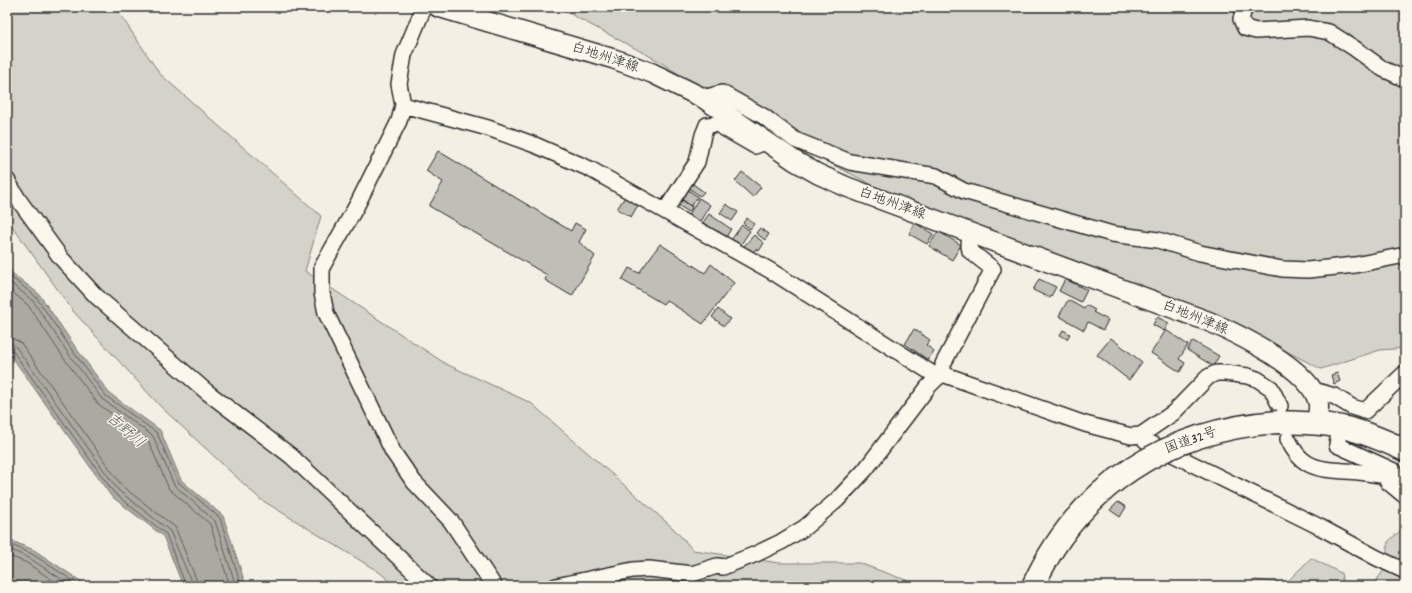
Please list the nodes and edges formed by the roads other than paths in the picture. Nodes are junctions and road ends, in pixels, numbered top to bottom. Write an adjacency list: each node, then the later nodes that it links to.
1 (424, 7): 6 (street)
2 (438, 7): 5 (main road, 白地州津線)
3 (1247, 7): 4 (street)
4 (1405, 79)
5 (702, 98): 7 (main road, 白地州津線); 11 (street)
6 (403, 105): 9 (street); 24 (street)
7 (766, 142): 9 (street); 10 (main road, 白地州津線)
8 (7, 180): 23 (street)
9 (666, 211): 13 (street)
10 (970, 232): 13 (street); 14 (main road, 白地州津線)
11 (1405, 255)
12 (1405, 374): 14 (street)
13 (940, 376): 18 (street); 25 (street)
14 (1313, 390): 16 (main road)
15 (1282, 422): 16 (highway, 国道32号); 18 (street); 20 (street); 26 (highway, 国道32号, bridge)
16 (1316, 423): 17 (highway, 国道32号)
17 (1340, 427): 19 (highway, 国道32号); 20 (street)
18 (1141, 435): 22 (street)
19 (1405, 450)
20 (1394, 478): 21 (street)
21 (1405, 496)
22 (1405, 571)
23 (429, 586)
24 (494, 586)
25 (556, 586)
26 (1033, 586)

